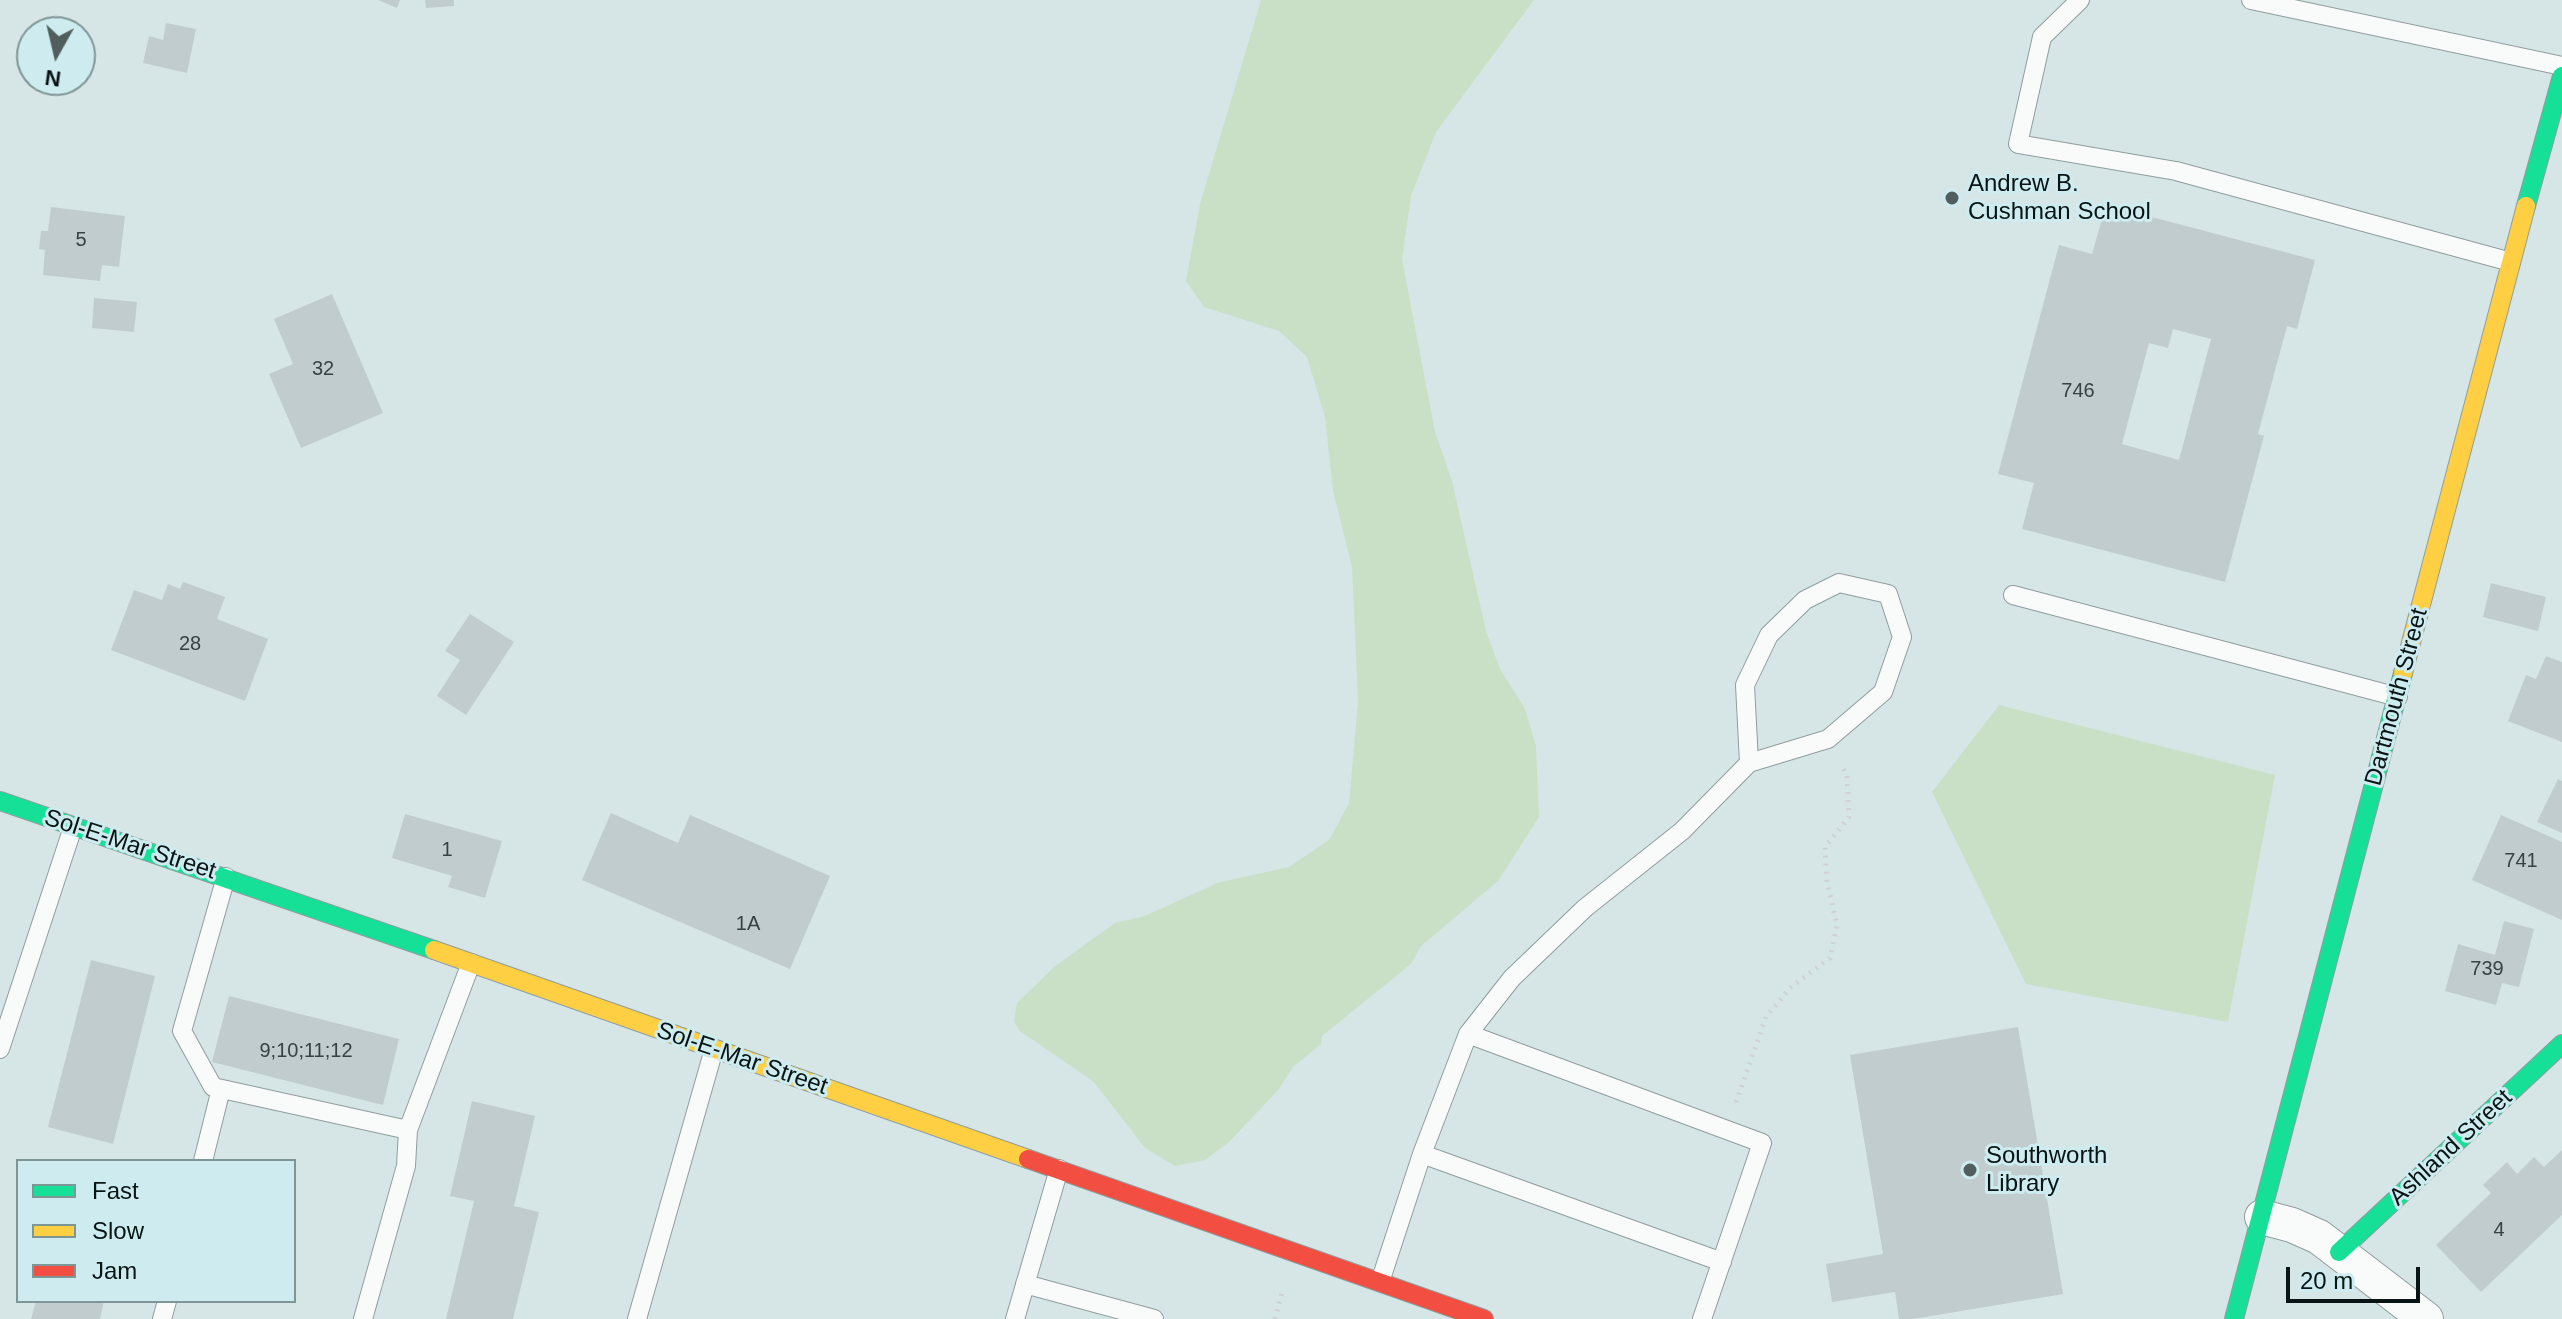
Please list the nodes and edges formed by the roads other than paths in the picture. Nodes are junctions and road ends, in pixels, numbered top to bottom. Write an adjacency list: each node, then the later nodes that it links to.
1 (2080, 0): 5 (lane)
2 (2251, 0): 3 (lane)
3 (2562, 66)
4 (2562, 76): 5 (street, Dartmouth Street)
5 (2511, 262): 7 (street, Dartmouth Street)
6 (2013, 595): 7 (lane)
7 (2398, 697): 22 (street, Dartmouth Street)
8 (1749, 763): 8 (lane); 13 (lane)
9 (0, 801): 10 (street, Sol-E-Mar Street)
10 (73, 827): 11 (street, Sol-E-Mar Street); 15 (lane)
11 (226, 877): 12 (street, Sol-E-Mar Street); 17 (lane)
12 (471, 963): 16 (street, Sol-E-Mar Street); 18 (lane)
13 (1468, 1034): 19 (lane); 24 (lane)
14 (2562, 1044): 23 (street, Ashland Street)
15 (0, 1049)
16 (714, 1049): 21 (street, Sol-E-Mar Street); 28 (lane)
17 (221, 1089): 18 (lane); 20 (lane)
18 (408, 1130): 27 (lane)
19 (1422, 1154): 24 (lane); 25 (lane)
20 (204, 1159)
21 (1059, 1169): 25 (street, Sol-E-Mar Street); 26 (lane)
22 (2262, 1217): 23 (street); 33 (street, Dartmouth Street)
23 (2339, 1252): 34 (street)
24 (1722, 1262): 32 (lane)
25 (1380, 1282): 31 (street, Sol-E-Mar Street)
26 (1025, 1284): 29 (lane); 30 (lane)
27 (363, 1319)
28 (637, 1319)
29 (1015, 1319)
30 (1154, 1319)
31 (1484, 1319)
32 (1702, 1319)
33 (2234, 1319)
34 (2426, 1319)

